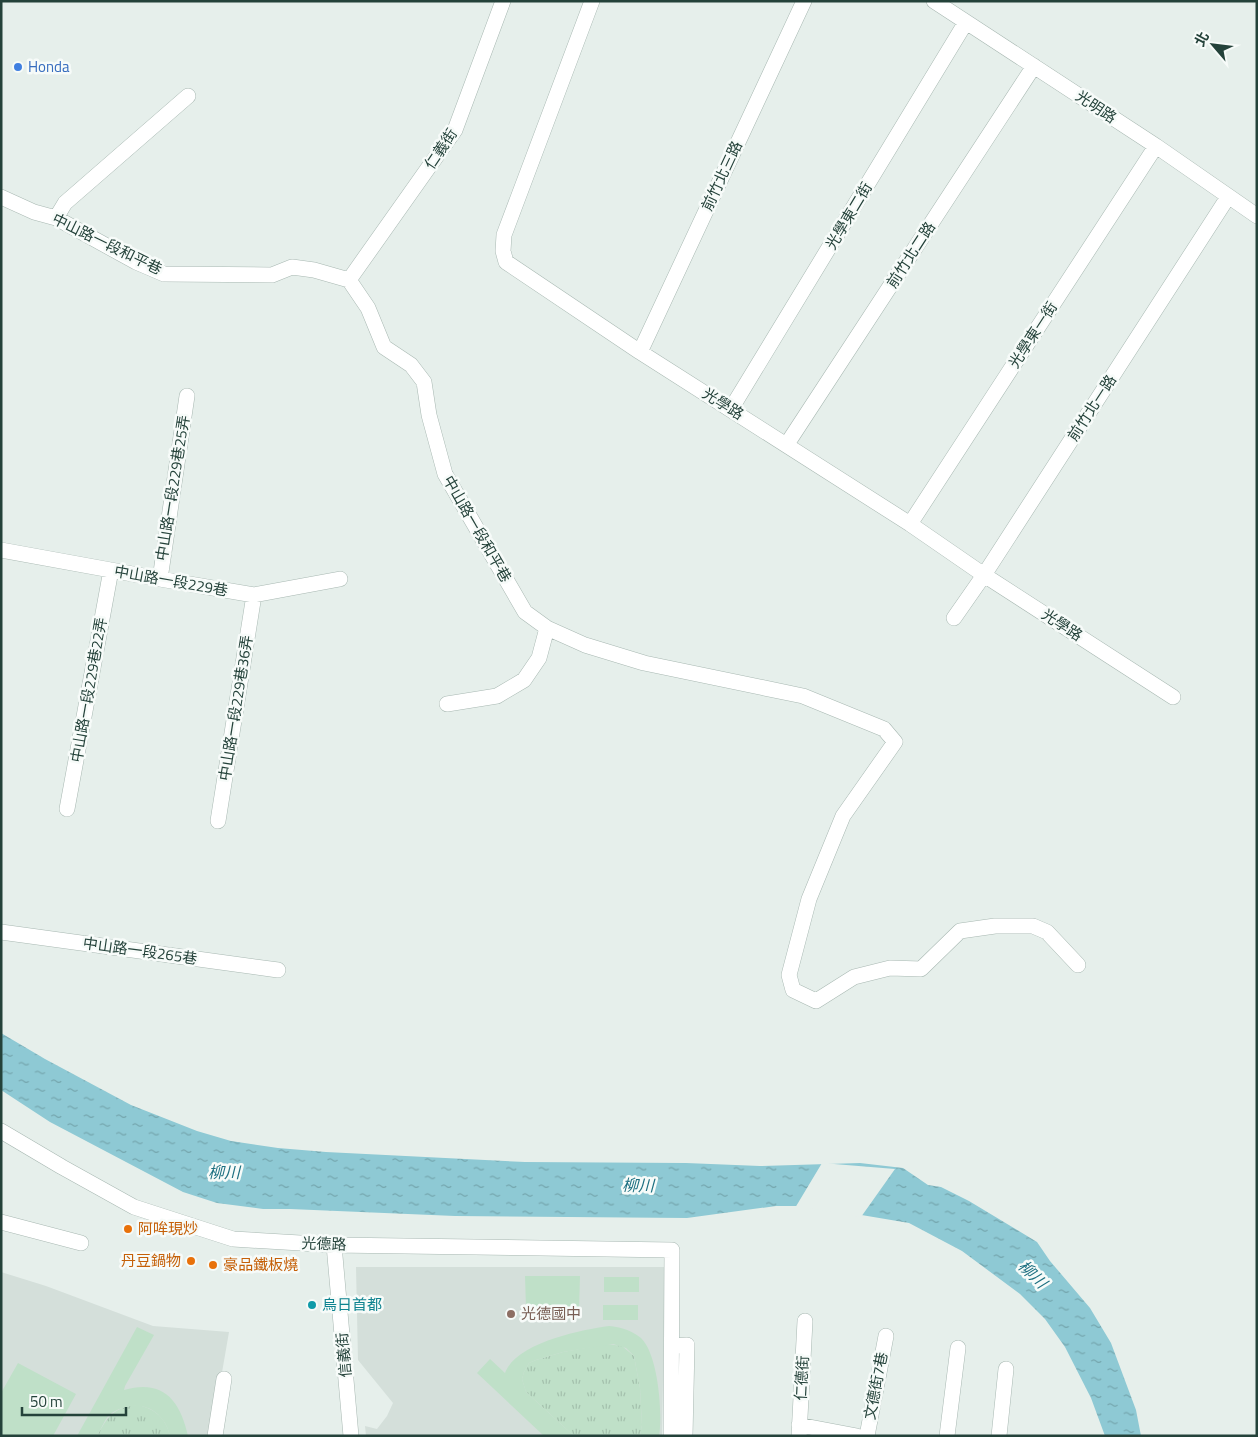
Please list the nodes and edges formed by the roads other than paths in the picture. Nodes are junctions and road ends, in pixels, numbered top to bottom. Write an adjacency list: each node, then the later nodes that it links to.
1 (504, 1): 13 (street, 仁義街)
2 (592, 1): 14 (street, 光學路)
3 (804, 1): 14 (street, 前竹北三路)
4 (934, 1): 5 (street, 光明路)
5 (966, 22): 6 (street, 光明路); 16 (street, 光學東二街)
6 (1034, 66): 8 (street, 光明路); 17 (street, 前竹北二路)
7 (188, 96): 12 (street)
8 (1156, 146): 9 (street, 光明路); 18 (street, 光學東一街)
9 (1228, 196): 11 (street, 光明路); 21 (street, 前竹北一路)
10 (1, 197): 12 (street, 中山路一段和平巷)
11 (1257, 216)
12 (56, 218): 13 (street, 中山路一段和平巷)
13 (349, 280): 26 (street, 中山路一段和平巷)
14 (640, 352): 16 (street, 光學路)
15 (187, 396): 22 (street, 中山路一段229巷25弄)
16 (731, 409): 17 (street, 光學路)
17 (787, 444): 18 (street, 光學路)
18 (910, 524): 21 (street, 光學路)
19 (1, 550): 20 (street, 中山路一段229巷)
20 (110, 570): 22 (street, 中山路一段229巷); 29 (street, 中山路一段229巷22弄)
21 (984, 575): 25 (street, 前竹北一路); 27 (street, 光學路)
22 (160, 579): 24 (street, 中山路一段229巷)
23 (340, 579): 24 (street, 中山路一段229巷)
24 (254, 595): 30 (street, 中山路一段229巷36弄)
25 (954, 618)
26 (547, 628): 28 (street); 32 (street, 中山路一段和平巷)
27 (1173, 697)
28 (447, 704)
29 (67, 809)
30 (218, 821)
31 (1, 932): 33 (street, 中山路一段265巷)
32 (1078, 965)
33 (278, 970)
34 (1, 1131): 37 (street, 光德路)
35 (1, 1222): 36 (street)
36 (80, 1243)
37 (334, 1244): 40 (street, 光德路); 46 (street, 信義街)
38 (805, 1320): 44 (street, 仁德街)
39 (886, 1336): 50 (street, 文德街7巷)
40 (672, 1346): 47 (street); 48 (street)
41 (958, 1348): 51 (street)
42 (1006, 1369): 52 (street)
43 (224, 1379): 45 (street)
44 (799, 1430): 49 (street)
45 (215, 1436)
46 (351, 1436)
47 (671, 1436)
48 (685, 1436)
49 (857, 1436)
50 (867, 1436)
51 (947, 1436)
52 (999, 1436)

